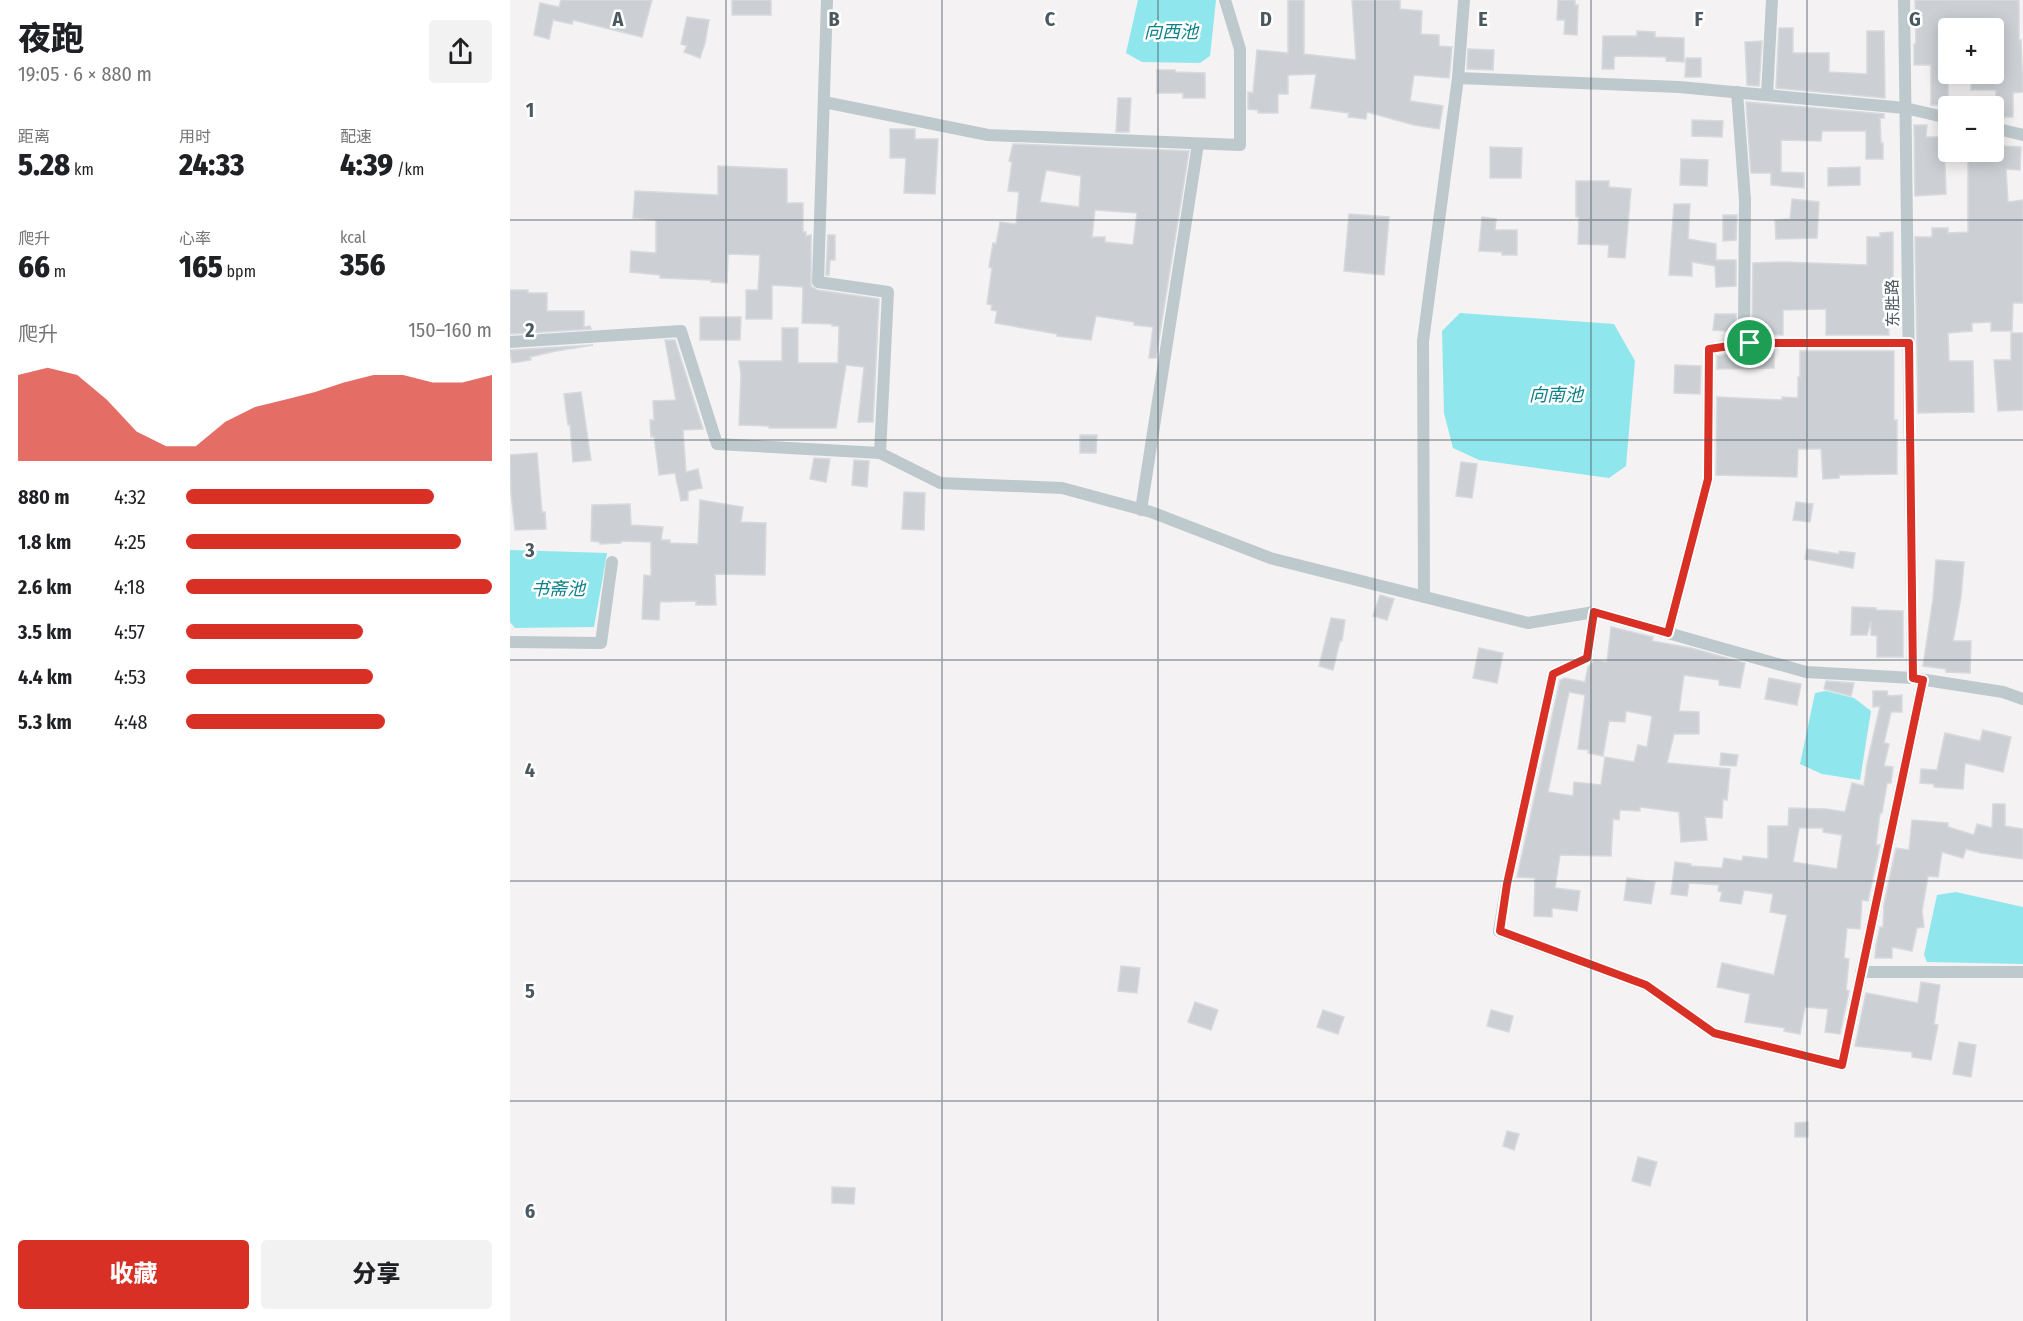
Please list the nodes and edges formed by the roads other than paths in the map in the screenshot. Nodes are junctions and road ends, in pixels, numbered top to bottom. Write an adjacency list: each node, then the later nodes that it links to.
1 (827, 0): 9 (street)
2 (1225, 0): 14 (street)
3 (1464, 0): 6 (street)
4 (1772, 0): 8 (street)
5 (1904, 0): 10 (street, 东胜路)
6 (1458, 78): 7 (street); 21 (street)
7 (1737, 92): 8 (street); 16 (street)
8 (1767, 95): 10 (street)
9 (824, 102): 14 (street); 18 (street)
10 (1905, 108): 11 (street); 17 (street, 东胜路)
11 (1938, 116)
12 (2004, 130): 13 (street)
13 (2023, 135)
14 (1198, 144): 19 (street)
15 (510, 342): 18 (street)
16 (1750, 343): 17 (street); 23 (street)
17 (1909, 343): 25 (street, 东胜路)
18 (880, 453): 19 (street)
19 (1141, 510): 21 (street)
20 (612, 562): 24 (street)
21 (1424, 597): 22 (street)
22 (1594, 612): 23 (street); 27 (street, 东胜路)
23 (1668, 633): 25 (street)
24 (510, 642)
25 (1918, 679): 26 (street); 27 (street, 东胜路)
26 (2023, 699)
27 (1861, 972): 28 (street)
28 (2023, 972)

